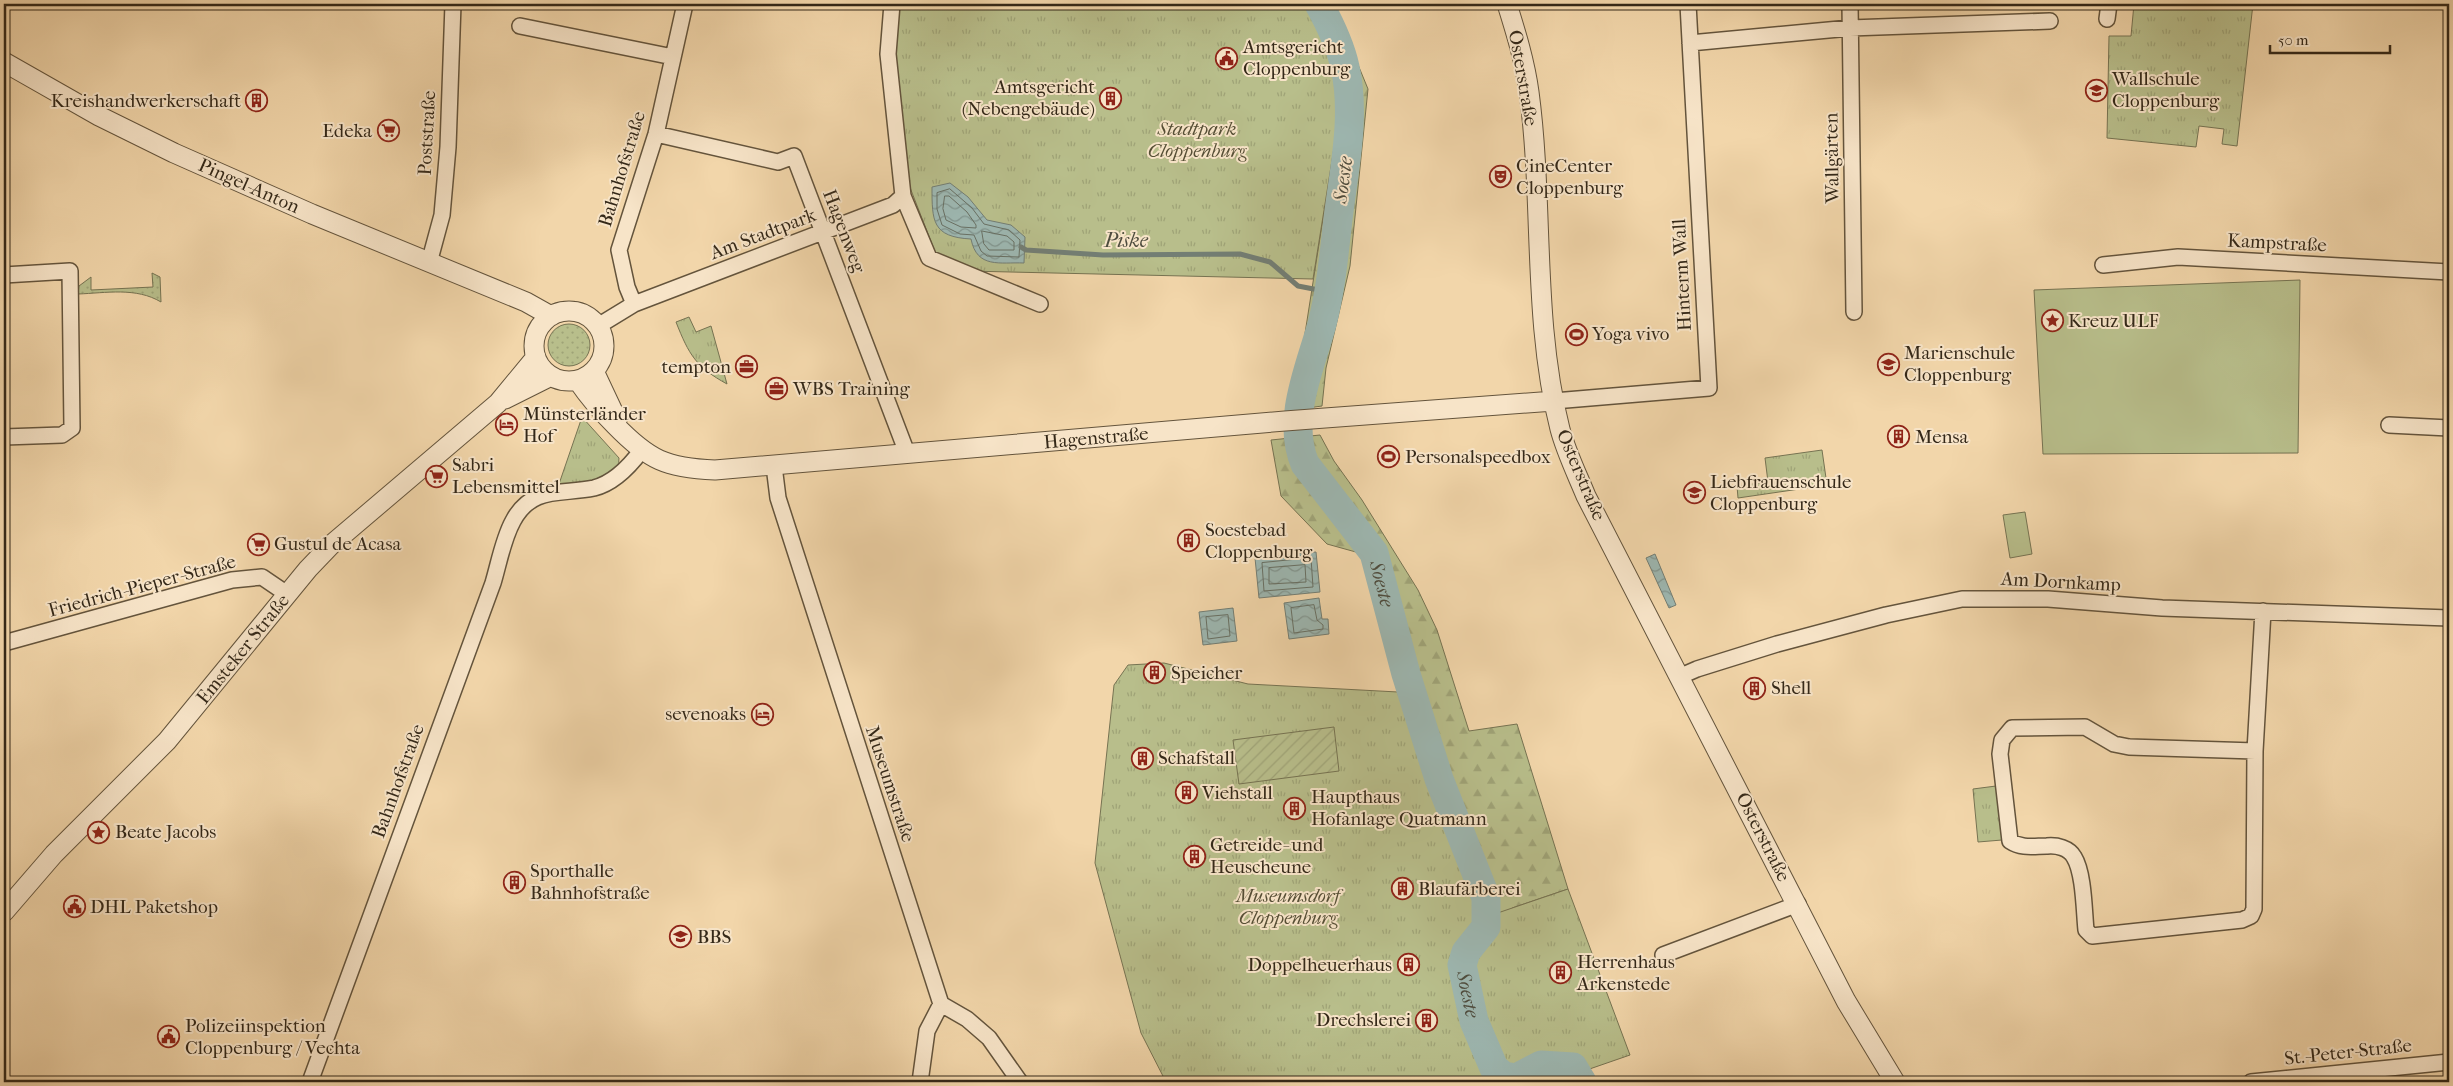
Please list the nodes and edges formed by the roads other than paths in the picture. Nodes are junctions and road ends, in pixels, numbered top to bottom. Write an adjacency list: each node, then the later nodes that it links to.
1 (453, 4): 18 (street, Poststraße)
2 (685, 4): 13 (street, Bahnhofstraße)
3 (892, 4): 16 (street)
4 (1507, 4): 30 (street, Osterstraße)
5 (1688, 4): 12 (street, Hinterm Wall)
6 (1850, 4): 11 (street, Wallgärten)
7 (2109, 4): 9 (street)
8 (2050, 20): 11 (street)
9 (2107, 20)
10 (520, 26): 13 (street)
11 (1850, 28): 12 (street); 24 (street, Wallgärten)
12 (1690, 43): 30 (street, Hinterm Wall)
13 (673, 57): 15 (street, Bahnhofstraße)
14 (4, 62): 18 (street, Pingel-Anton)
15 (656, 134): 17 (street, Hagenweg); 22 (street, Bahnhofstraße)
16 (903, 196): 17 (street, Am Stadtpark); 23 (street)
17 (823, 232): 22 (street, Am Stadtpark); 36 (street, Hagenweg)
18 (429, 263): 25 (street, Pingel-Anton)
19 (2103, 265): 20 (street, Kampstraße)
20 (2449, 272)
21 (4, 275): 34 (street)
22 (634, 304): 26 (street)
23 (1040, 304)
24 (1854, 312)
25 (545, 322): 26 (street); 27 (street)
26 (598, 326): 29 (street)
27 (536, 358): 28 (street); 31 (street, Emsteker Straße)
28 (551, 376): 29 (street); 31 (street, Emsteker Straße)
29 (586, 376): 35 (street, Hagenstraße)
30 (1554, 401): 36 (street, Hagenstraße); 42 (street, Osterstraße)
31 (498, 402): 38 (street, Emsteker Straße)
32 (2389, 425): 33 (street)
33 (2449, 428)
34 (4, 437)
35 (641, 451): 37 (street, Hagenstraße); 49 (street, Bahnhofstraße)
36 (907, 453): 37 (street, Hagenstraße)
37 (774, 466): 47 (street, Museumstraße)
38 (287, 594): 41 (street, Friedrich-Pieper-Straße); 45 (street, Emsteker Straße)
39 (2263, 611): 40 (street, Am Dornkamp); 42 (street, Am Dornkamp); 43 (street)
40 (2449, 618)
41 (4, 643)
42 (1681, 676): 44 (street, Osterstraße)
43 (2255, 751): 43 (street)
44 (1798, 904): 46 (street, Osterstraße); 52 (street, Osterstraße)
45 (4, 912)
46 (1663, 955)
47 (941, 1004): 50 (street); 51 (street)
48 (2449, 1062): 53 (street, St.-Peter-Straße)
49 (310, 1082)
50 (920, 1082)
51 (1020, 1082)
52 (1895, 1082)
53 (2252, 1082)

